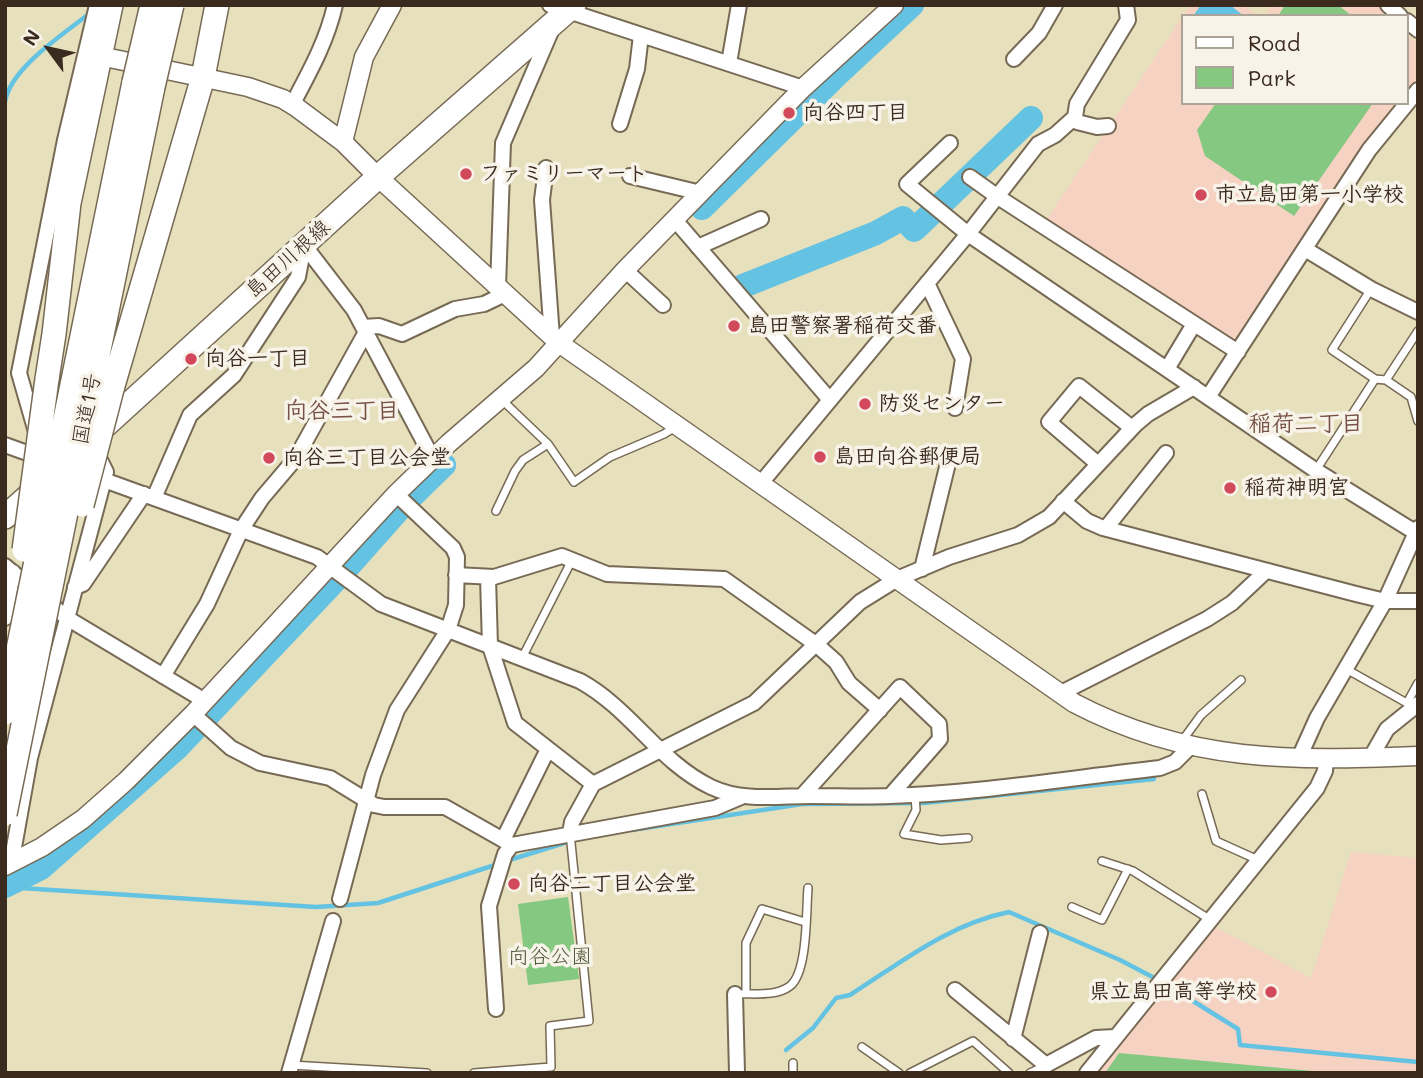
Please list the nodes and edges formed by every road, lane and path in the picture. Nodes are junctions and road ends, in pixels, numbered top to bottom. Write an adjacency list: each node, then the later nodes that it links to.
1 (97, 5): 26 (street)
2 (111, 5): 14 (main road)
3 (152, 5): 18 (main road, 国道1号, bridge)
4 (172, 5): 18 (main road, 国道1号, bridge)
5 (217, 5): 17 (main road)
6 (335, 5): 20 (street)
7 (392, 5): 27 (street)
8 (739, 5): 16 (street)
9 (894, 5): 19 (street)
10 (1055, 5): 15 (street)
11 (1126, 5): 23 (street)
12 (562, 10): 13 (street); 31 (main road, 島田川根線); 44 (street)
13 (641, 35): 16 (street); 24 (street)
14 (100, 56): 17 (street); 22 (main road)
15 (1014, 59)
16 (729, 64): 19 (street)
17 (203, 77): 20 (street); 56 (main road)
18 (144, 85): 56 (main road, 国道1号)
19 (803, 88): 33 (street)
20 (292, 105): 27 (street)
21 (1406, 105): 40 (street)
22 (89, 108): 26 (street); 100 (main road, bridge)
23 (1075, 117): 25 (street); 34 (street)
24 (620, 124)
25 (1108, 126)
26 (65, 140): 71 (street)
27 (343, 142): 31 (street)
28 (950, 143): 37 (street)
29 (546, 168): 50 (street)
30 (630, 176): 33 (street)
31 (378, 177): 38 (main road, 島田川根線); 44 (street)
32 (970, 177): 34 (street)
33 (701, 194): 36 (street)
34 (998, 197): 37 (street); 47 (street)
35 (761, 219): 39 (street)
36 (675, 220): 39 (street); 41 (street)
37 (968, 234): 42 (street); 52 (street)
38 (303, 245): 48 (street); 64 (main road, 島田川根線); 76 (street)
39 (698, 247): 59 (street)
40 (1305, 249): 43 (street); 51 (street)
41 (625, 270): 45 (street); 50 (street)
42 (927, 283): 59 (street); 60 (street)
43 (1371, 289): 46 (street); 53 (lane)
44 (501, 290): 48 (street); 50 (street)
45 (663, 305)
46 (1418, 312)
47 (1194, 324): 51 (street); 52 (street)
48 (364, 329): 69 (street); 81 (street)
49 (1418, 331): 54 (lane)
50 (555, 340): 58 (street); 62 (street)
51 (1238, 352): 57 (street)
52 (1167, 369): 55 (street)
53 (1375, 379): 54 (lane); 72 (lane)
54 (1386, 380): 61 (lane)
55 (1194, 387): 57 (street); 63 (street)
56 (91, 388): 100 (main road, 国道1号, bridge); 124 (main road, bridge)
57 (1208, 397): 72 (street)
58 (501, 399): 65 (lane); 69 (street)
59 (830, 400): 74 (street)
60 (955, 408)
61 (1418, 421)
62 (678, 425): 65 (lane); 74 (street)
63 (1132, 428): 70 (street); 70 (street)
64 (90, 440): 71 (main road, 島田川根線); 73 (street)
65 (548, 444): 78 (lane)
66 (5, 445): 71 (street)
67 (1166, 453): 80 (street)
68 (950, 455): 86 (street)
69 (433, 459): 75 (street)
70 (1098, 464): 77 (street)
71 (47, 468): 79 (main road, 島田川根線)
72 (1315, 470): 82 (street)
73 (104, 480): 76 (street); 91 (street)
74 (761, 482): 90 (street)
75 (396, 494): 84 (street); 88 (street)
76 (149, 496): 81 (street); 91 (street)
77 (1063, 501): 80 (street); 86 (street)
78 (496, 511)
79 (5, 517)
80 (1107, 528): 87 (street)
81 (242, 530): 84 (street); 102 (street)
82 (1417, 532): 92 (street)
83 (572, 560): 89 (street); 97 (street); 99 (lane)
84 (329, 566): 96 (street); 109 (street)
85 (9, 569): 94 (street); 95 (street)
86 (922, 569): 90 (street)
87 (1266, 570): 92 (street); 105 (street)
88 (456, 575): 89 (street); 96 (street)
89 (488, 577): 98 (street)
90 (897, 579): 97 (street); 105 (street)
91 (75, 587): 95 (street)
92 (1385, 601): 93 (street); 101 (street)
93 (1418, 601)
94 (5, 618)
95 (67, 618): 102 (street); 130 (street)
96 (448, 630): 98 (street); 123 (street)
97 (817, 645): 107 (street); 112 (street)
98 (490, 646): 99 (street); 111 (street)
99 (523, 658): 112 (street)
100 (15, 665): 108 (main road, 国道1号, bridge)
101 (1345, 669): 106 (lane); 115 (street)
102 (163, 676): 109 (street)
103 (1241, 680): 110 (lane)
104 (1418, 683): 106 (lane)
105 (1059, 694): 110 (street)
106 (1413, 705): 114 (street)
107 (880, 710): 121 (street); 122 (street)
108 (5, 713)
109 (201, 713): 123 (street); 130 (street)
110 (1184, 745): 115 (street); 118 (street)
111 (548, 749): 117 (street); 127 (street)
112 (662, 751): 117 (street); 120 (street)
113 (1418, 756): 114 (street)
114 (1371, 757): 116 (street)
115 (1299, 758): 116 (street)
116 (1326, 758): 128 (street)
117 (593, 784): 125 (street)
118 (915, 794): 122 (street); 126 (lane)
119 (1202, 794): 128 (lane)
120 (744, 796): 121 (street); 125 (street)
121 (802, 796): 122 (street)
122 (890, 796)
123 (366, 800): 127 (street); 133 (street)
124 (5, 814)
125 (570, 833): 127 (street); 149 (lane)
126 (968, 838)
127 (505, 852): 141 (street)
128 (1258, 860): 135 (street)
129 (1102, 861): 131 (lane)
130 (8, 865)
131 (1128, 869): 134 (lane); 135 (lane)
132 (807, 888): 137 (lane)
133 (340, 899): 136 (lane)
134 (1072, 907)
135 (1209, 919): 142 (street)
136 (333, 921): 147 (street)
137 (805, 922): 140 (lane); 140 (lane)
138 (1040, 933): 143 (street)
139 (955, 990): 143 (street)
140 (741, 993): 150 (street)
141 (496, 1009)
142 (1115, 1037): 146 (street); 156 (street)
143 (1013, 1039): 146 (street)
144 (862, 1047): 152 (lane)
145 (793, 1063): 151 (lane)
146 (1046, 1065): 155 (lane)
147 (290, 1069): 148 (lane)
148 (428, 1073)
149 (474, 1073)
150 (737, 1073)
151 (793, 1073)
152 (899, 1073)
153 (910, 1073): 154 (lane)
154 (1009, 1073)
155 (1030, 1073)
156 (1087, 1073)

